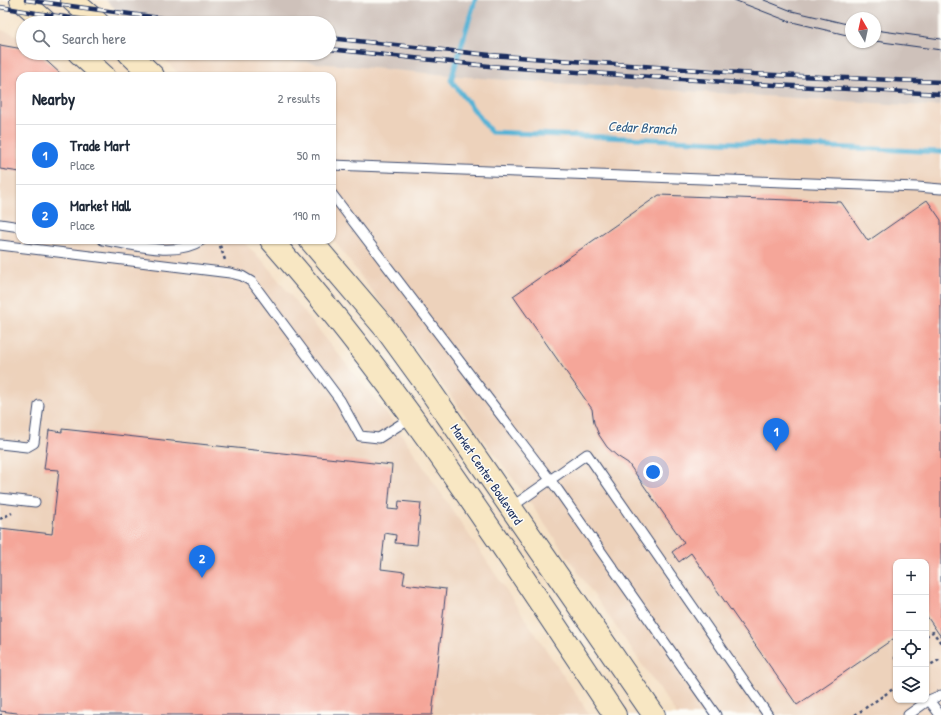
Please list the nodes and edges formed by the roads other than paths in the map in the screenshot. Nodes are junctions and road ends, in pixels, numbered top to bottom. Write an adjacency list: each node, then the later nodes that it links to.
1 (21, 0): 3 (street)
2 (78, 2): 4 (street)
3 (39, 16)
4 (91, 16)
5 (87, 60): 7 (street)
6 (136, 60): 8 (street)
7 (100, 72)
8 (149, 72)
9 (336, 165): 10 (lane)
10 (941, 189)
11 (336, 199): 22 (lane)
12 (0, 224): 13 (lane)
13 (16, 226)
14 (0, 244): 20 (lane)
15 (129, 244): 16 (lane)
16 (195, 244)
17 (275, 244): 20 (street, Market Center Boulevard)
18 (313, 244): 25 (street, Market Center Boulevard)
19 (39, 405): 21 (lane)
20 (412, 417): 26 (street, Market Center Boulevard)
21 (0, 444)
22 (550, 482): 25 (lane); 32 (lane); 33 (lane)
23 (0, 498): 24 (lane)
24 (35, 502)
25 (510, 508): 26 (street); 31 (street, Market Center Boulevard)
26 (487, 523): 30 (street, Market Center Boulevard)
27 (941, 695): 28 (lane)
28 (929, 700): 35 (lane)
29 (925, 703): 34 (lane)
30 (615, 715)
31 (654, 715)
32 (716, 715)
33 (768, 715)
34 (908, 715)
35 (940, 715)

